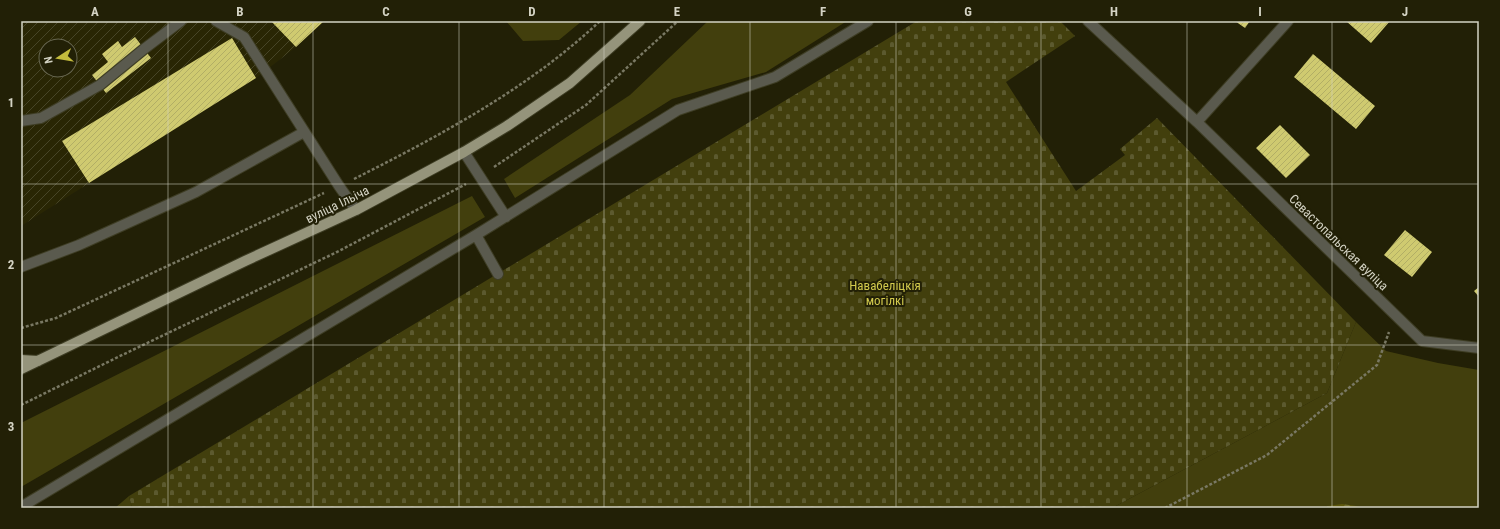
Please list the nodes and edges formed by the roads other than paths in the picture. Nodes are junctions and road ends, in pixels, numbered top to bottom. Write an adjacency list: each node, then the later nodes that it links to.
1 (181, 21): 7 (street)
2 (216, 21): 9 (street)
3 (640, 21): 10 (main road, вуліца Ільіча)
4 (868, 21): 12 (street)
5 (1088, 21): 8 (street, Севастопальская вуліца)
6 (1288, 21): 8 (street)
7 (21, 121)
8 (1197, 122): 16 (street, Севастопальская вуліца)
9 (304, 132): 11 (street); 14 (street)
10 (464, 152): 11 (main road, вуліца Ільіча); 12 (street)
11 (356, 210): 18 (main road, вуліца Ільіча)
12 (506, 217): 13 (street)
13 (476, 236): 15 (street); 20 (street)
14 (21, 267)
15 (498, 274)
16 (1479, 348)
17 (21, 360): 18 (main road)
18 (38, 361): 19 (main road, вуліца Ільіча)
19 (21, 369)
20 (21, 507)

